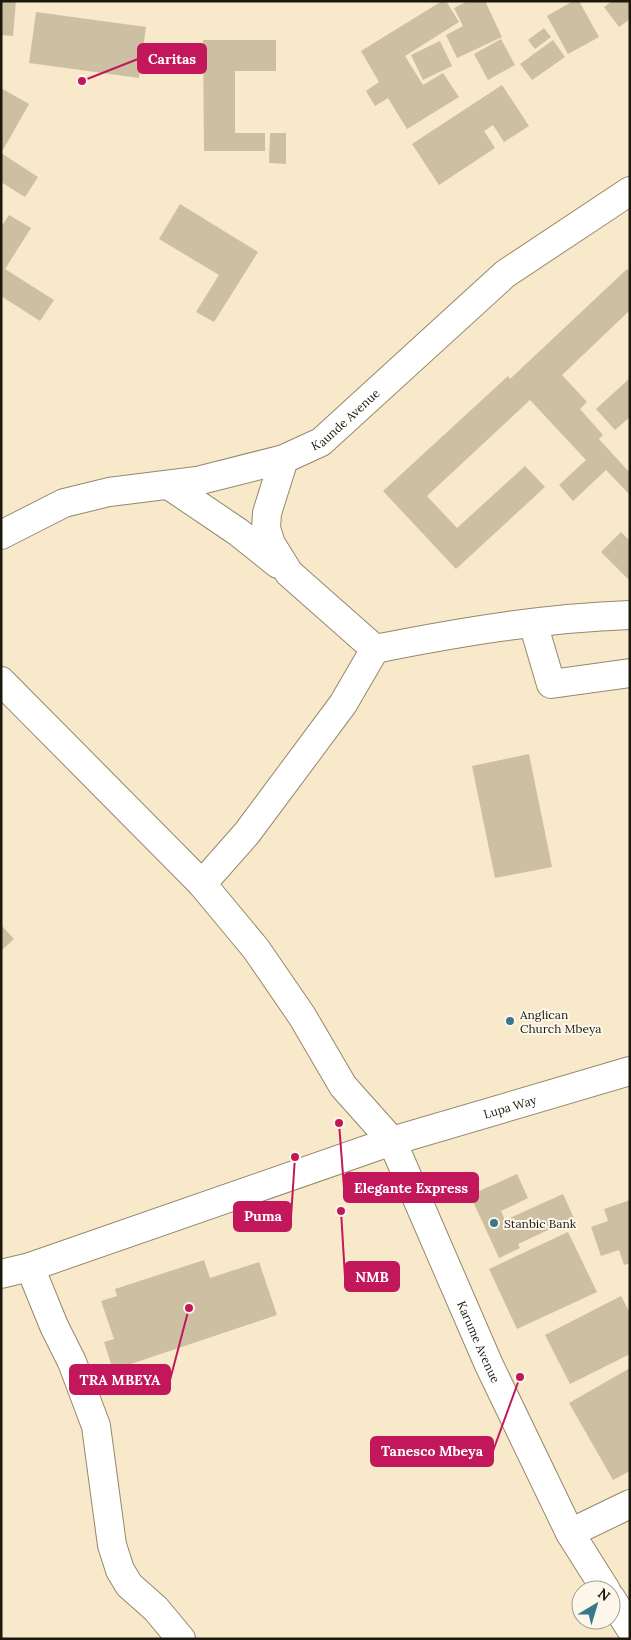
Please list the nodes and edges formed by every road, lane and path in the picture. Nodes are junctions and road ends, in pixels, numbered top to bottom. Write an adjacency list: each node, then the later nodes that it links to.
1 (630, 191): 2 (street, Kaunde Avenue)
2 (284, 459): 3 (street, Kaunde Avenue); 5 (street)
3 (170, 486): 4 (street, Kaunde Avenue); 5 (street)
4 (2, 535)
5 (289, 574): 8 (street)
6 (630, 615): 7 (street)
7 (533, 624): 8 (street); 9 (street)
8 (375, 649): 11 (street)
9 (630, 673)
10 (2, 681): 11 (street, Karume Avenue)
11 (202, 884): 13 (street, Karume Avenue)
12 (630, 1071): 13 (street, Lupa Way)
13 (392, 1141): 14 (street, Lupa Way); 17 (street, Karume Avenue)
14 (30, 1267): 15 (street, Lupa Way); 21 (street)
15 (1, 1274)
16 (630, 1504): 17 (street)
17 (570, 1534): 18 (street, Karume Avenue)
18 (600, 1580)
19 (621, 1614): 20 (street)
20 (630, 1628)
21 (178, 1638)

